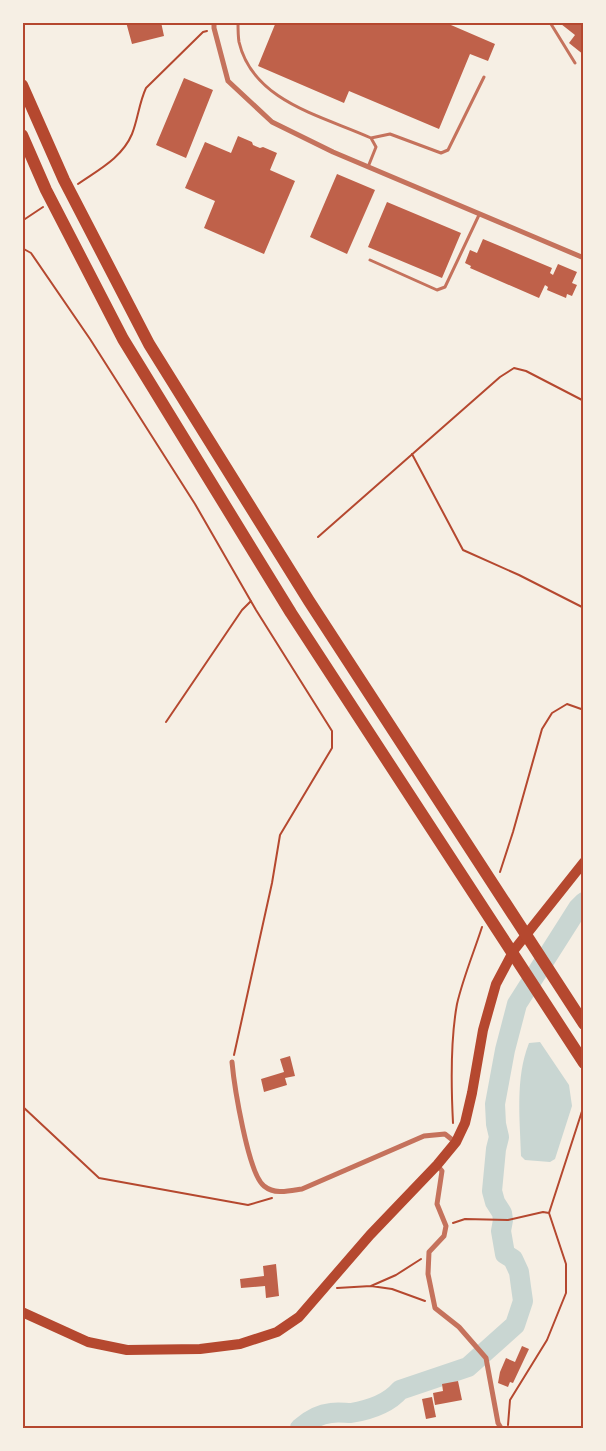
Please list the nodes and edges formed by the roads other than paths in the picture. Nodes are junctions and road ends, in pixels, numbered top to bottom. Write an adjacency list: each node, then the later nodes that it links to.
1 (238, 22): 8 (lane)
2 (553, 22): 4 (lane)
3 (214, 25): 9 (street)
4 (575, 62)
5 (484, 77): 8 (lane)
6 (22, 85): 14 (highway)
7 (22, 135): 16 (highway)
8 (371, 138): 9 (lane)
9 (368, 167): 10 (street)
10 (479, 214): 11 (street); 12 (lane)
11 (584, 258)
12 (370, 260)
13 (584, 862): 17 (main road)
14 (584, 1024)
15 (232, 1062): 17 (street)
16 (584, 1063)
17 (456, 1142): 18 (main road)
18 (437, 1165): 19 (main road); 20 (street)
19 (22, 1312)
20 (501, 1428)

